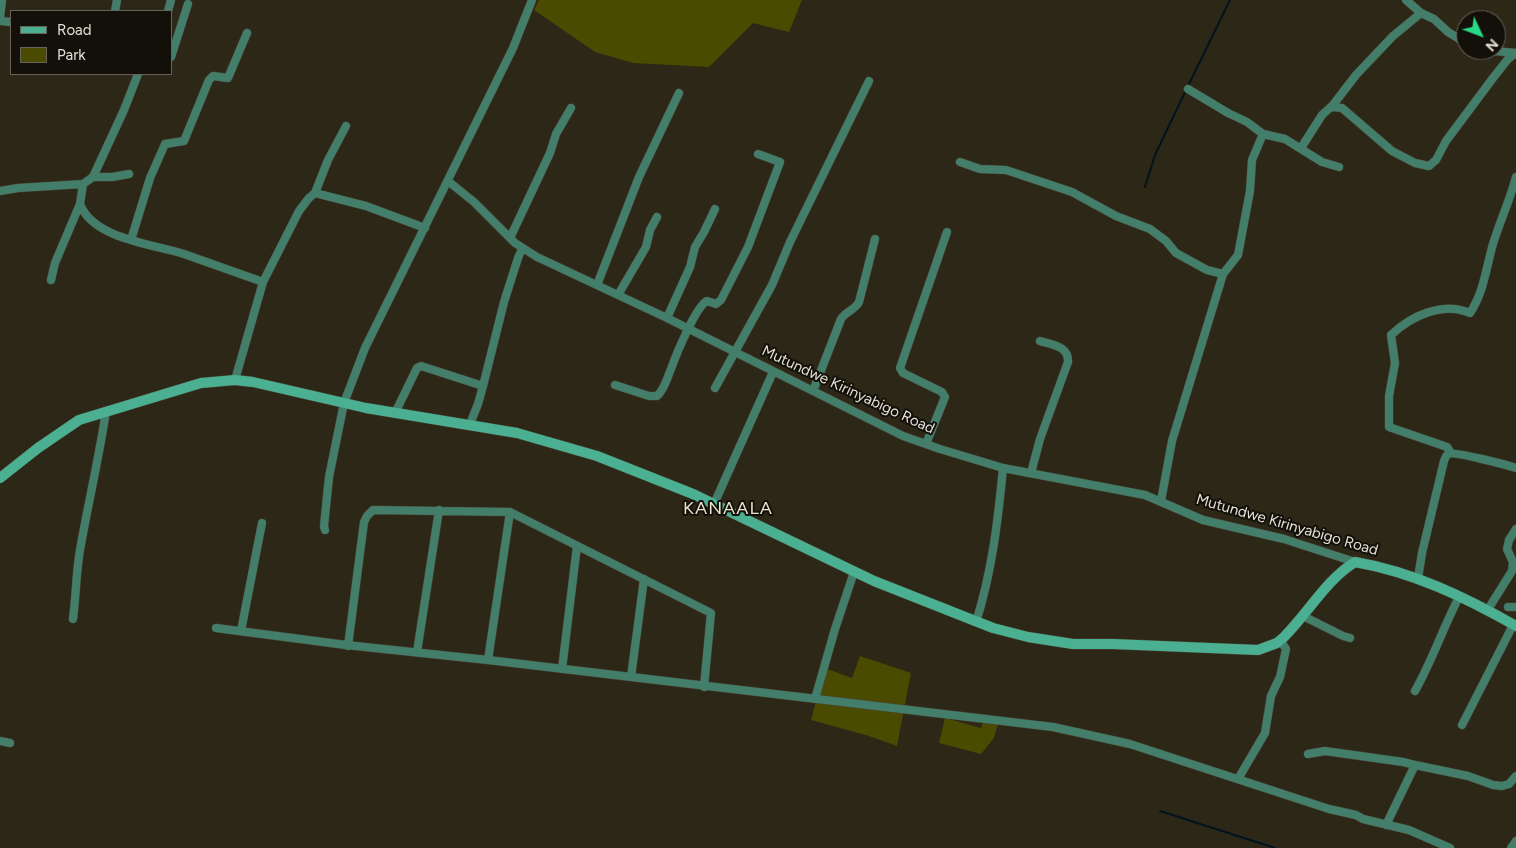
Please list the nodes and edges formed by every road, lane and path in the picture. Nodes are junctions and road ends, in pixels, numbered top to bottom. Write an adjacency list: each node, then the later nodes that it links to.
1 (2, 0): 6 (street)
2 (532, 0): 26 (street)
3 (1406, 0): 5 (street)
4 (188, 4): 10 (street)
5 (1421, 13): 8 (street); 15 (street)
6 (0, 20)
7 (247, 33): 37 (street)
8 (1456, 37)
9 (1516, 53): 15 (street)
10 (172, 54)
11 (138, 75): 24 (street)
12 (869, 81): 47 (street)
13 (1188, 89): 18 (street)
14 (679, 94): 42 (street)
15 (1332, 107): 19 (street)
16 (571, 108): 35 (street)
17 (346, 126): 29 (street)
18 (1263, 134): 19 (street); 39 (street)
19 (1301, 148): 22 (street)
20 (758, 154): 45 (street)
21 (960, 162): 39 (street)
22 (1339, 167)
23 (129, 174): 24 (street)
24 (93, 176): 27 (street)
25 (1516, 178): 59 (street)
26 (448, 181): 33 (street); 35 (street, Mutundwe Kirinyabigo Road)
27 (83, 184): 28 (street); 30 (street)
28 (0, 192)
29 (315, 193): 33 (street); 41 (street)
30 (80, 204): 37 (street); 40 (street)
31 (714, 209): 44 (street)
32 (657, 217): 43 (street)
33 (425, 228): 54 (street)
34 (947, 232): 58 (street)
35 (510, 238): 38 (street, Mutundwe Kirinyabigo Road)
36 (875, 239): 53 (street)
37 (131, 240): 41 (street)
38 (522, 248): 42 (street, Mutundwe Kirinyabigo Road); 51 (street)
39 (1223, 274): 64 (street)
40 (51, 280)
41 (263, 282): 49 (street)
42 (597, 285): 43 (street, Mutundwe Kirinyabigo Road)
43 (618, 295): 44 (street, Mutundwe Kirinyabigo Road)
44 (667, 318): 45 (street, Mutundwe Kirinyabigo Road)
45 (688, 330): 47 (street, Mutundwe Kirinyabigo Road); 50 (street)
46 (1040, 341): 62 (street)
47 (734, 352): 48 (street, Mutundwe Kirinyabigo Road); 52 (street)
48 (773, 372): 53 (street, Mutundwe Kirinyabigo Road); 65 (street)
49 (235, 380): 54 (street); 55 (street)
50 (615, 385)
51 (483, 386): 56 (street); 57 (street)
52 (715, 388)
53 (813, 391): 58 (street, Mutundwe Kirinyabigo Road)
54 (344, 403): 56 (street); 70 (street)
55 (106, 411): 63 (street); 79 (street)
56 (395, 413): 57 (street)
57 (470, 424): 65 (street)
58 (926, 444): 60 (street, Mutundwe Kirinyabigo Road)
59 (1451, 453): 61 (street); 74 (street)
60 (1003, 468): 62 (street, Mutundwe Kirinyabigo Road); 80 (street)
61 (1516, 468)
62 (1031, 473): 64 (street, Mutundwe Kirinyabigo Road)
63 (0, 478)
64 (1160, 501): 72 (street, Mutundwe Kirinyabigo Road)
65 (714, 504): 73 (street)
66 (439, 510): 67 (street); 86 (street); 87 (street)
67 (510, 512): 71 (street); 88 (street)
68 (262, 523): 83 (street)
69 (1516, 529): 77 (street)
70 (325, 530)
71 (577, 546): 75 (street); 89 (street)
72 (1355, 562): 74 (street, Mutundwe Kirinyabigo Road); 78 (street)
73 (854, 572): 80 (street); 93 (street)
74 (1418, 578): 76 (street, Mutundwe Kirinyabigo Road)
75 (644, 579): 90 (street); 91 (street)
76 (1459, 597): 77 (street, Mutundwe Kirinyabigo Road); 92 (street)
77 (1487, 611): 81 (street, Mutundwe Kirinyabigo Road)
78 (1303, 616): 84 (street); 85 (street)
79 (73, 619)
80 (976, 622): 85 (street)
81 (1515, 626): 94 (street)
82 (216, 628): 83 (street)
83 (241, 631): 86 (street)
84 (1350, 638)
85 (1280, 640): 99 (street)
86 (348, 646): 87 (street)
87 (417, 652): 88 (street)
88 (488, 660): 89 (street)
89 (562, 669): 90 (street)
90 (631, 677): 91 (street)
91 (704, 687): 93 (street)
92 (1415, 692)
93 (814, 699): 99 (street)
94 (1462, 725)
95 (0, 741): 96 (street)
96 (10, 743)
97 (1308, 754): 98 (street)
98 (1415, 765): 100 (street); 101 (street)
99 (1238, 779): 101 (street)
100 (1515, 780)
101 (1386, 825): 103 (street)
102 (1516, 841): 104 (street)
103 (1450, 848)
104 (1511, 848)

